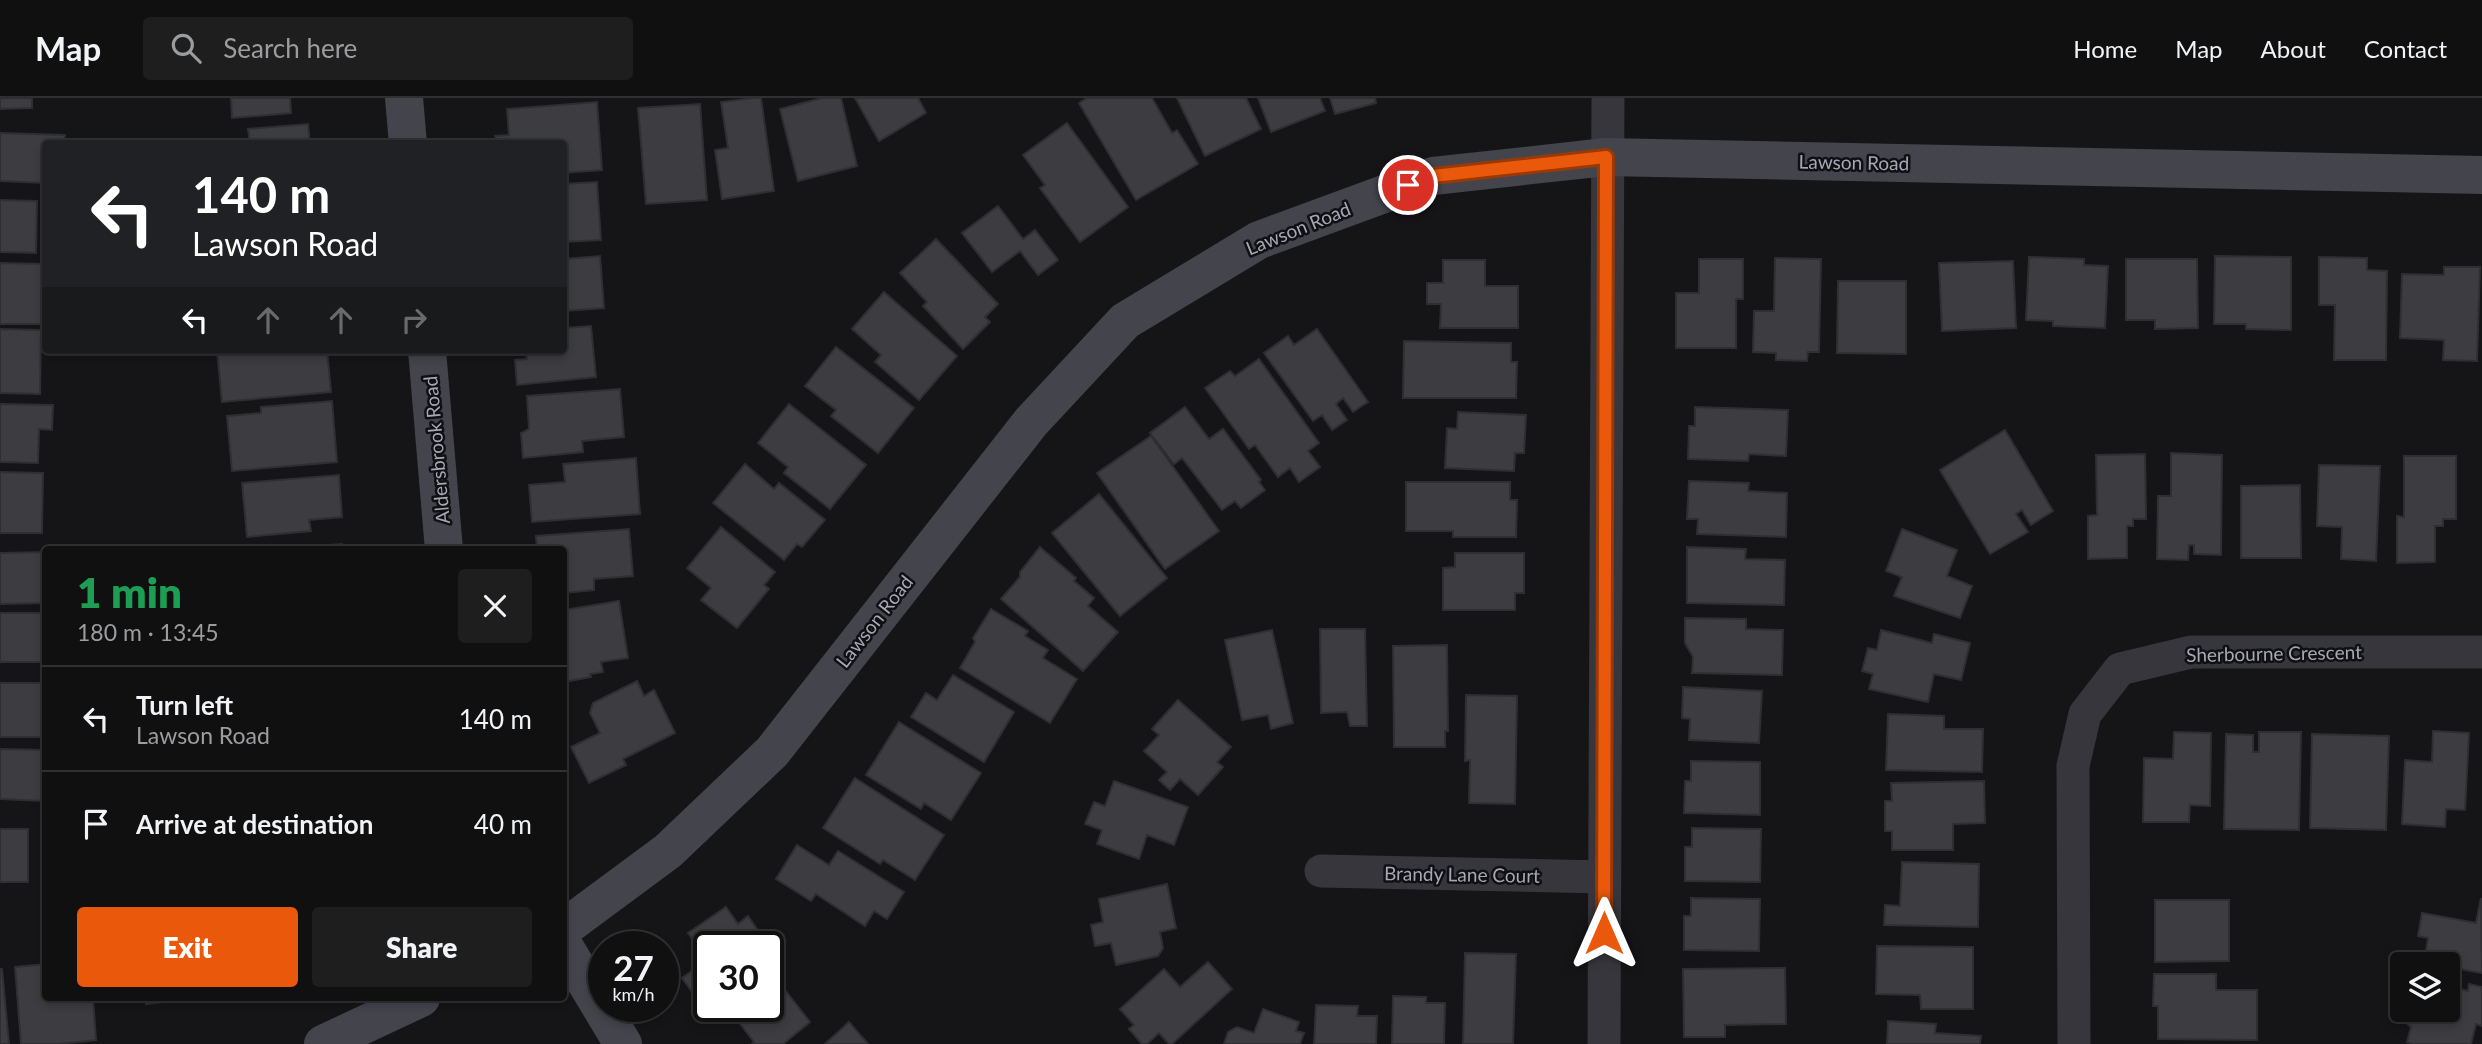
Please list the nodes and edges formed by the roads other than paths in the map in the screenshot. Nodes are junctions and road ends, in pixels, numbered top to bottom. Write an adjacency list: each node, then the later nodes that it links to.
1 (404, 98): 3 (street)
2 (1608, 98): 4 (street)
3 (408, 140)
4 (1606, 157): 5 (street, Lawson Road); 10 (street); 11 (street, Lawson Road)
5 (2482, 175)
6 (427, 354): 7 (street, Aldersbrook Road)
7 (444, 546)
8 (2482, 652): 17 (street, Sherbourne Crescent)
9 (1321, 871): 10 (street, Brandy Lane Court)
10 (1604, 877): 16 (street)
11 (567, 926)
12 (567, 951): 15 (street)
13 (415, 1001): 14 (street)
14 (323, 1044)
15 (622, 1044)
16 (1604, 1044)
17 (2074, 1044)

